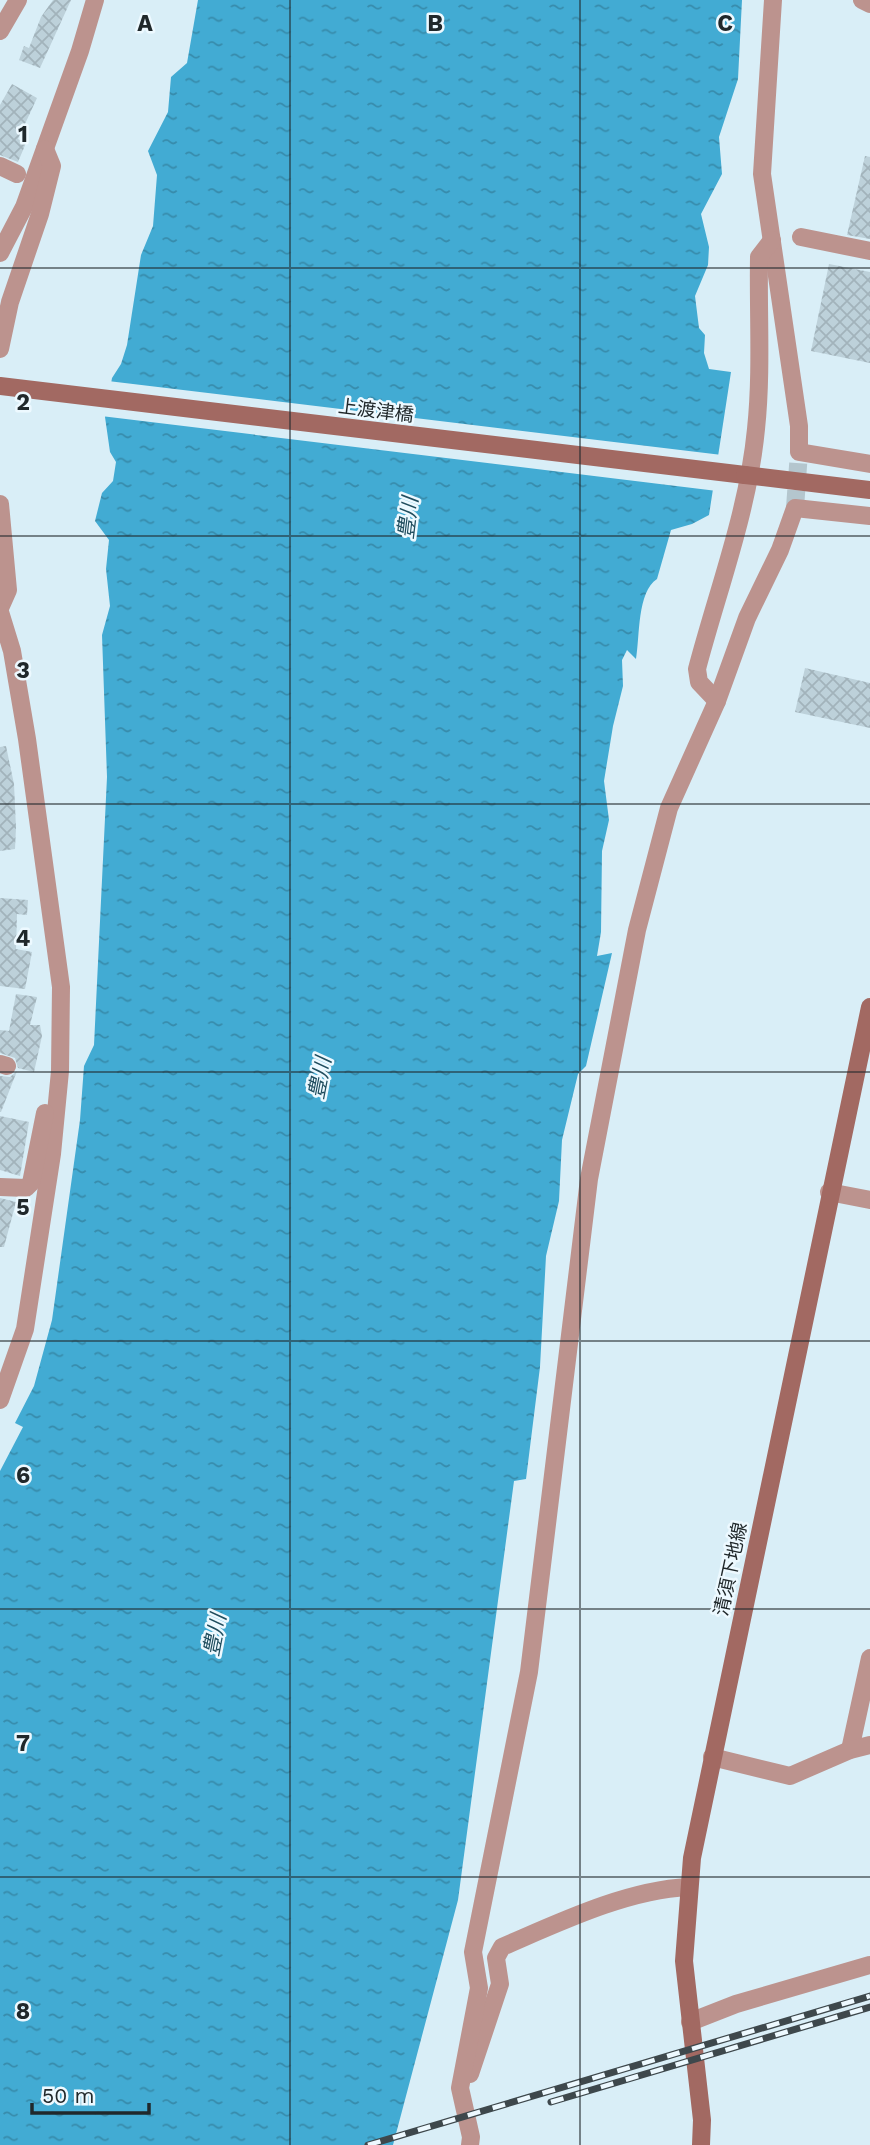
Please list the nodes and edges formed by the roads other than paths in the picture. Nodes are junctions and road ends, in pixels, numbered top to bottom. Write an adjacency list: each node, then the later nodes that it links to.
1 (18, 0): 6 (street)
2 (95, 0): 7 (street)
3 (773, 0): 11 (street)
4 (862, 0): 5 (street)
5 (870, 4)
6 (0, 31)
7 (45, 149): 13 (street); 14 (street)
8 (0, 166): 9 (street)
9 (17, 174)
10 (801, 237): 12 (street)
11 (772, 240): 16 (street); 17 (street)
12 (870, 251)
13 (0, 253)
14 (0, 349)
15 (1, 386): 17 (main road, 上渡津橋)
16 (870, 464)
17 (747, 475): 18 (main road, 上渡津橋, bridge); 22 (street)
18 (870, 490)
19 (0, 504): 21 (street)
20 (870, 516): 22 (street)
21 (0, 610): 24 (street)
22 (717, 701): 36 (street)
23 (870, 1007): 26 (main road, 清須下地線)
24 (60, 1071): 25 (street); 28 (street)
25 (0, 1187)
26 (829, 1192): 27 (street); 32 (main road, 清須下地線)
27 (870, 1200)
28 (0, 1400)
29 (870, 1658): 31 (street)
30 (870, 1745): 31 (street)
31 (850, 1750): 32 (street)
32 (712, 1757): 33 (main road, 清須下地線)
33 (688, 1886): 35 (main road, 清須下地線); 36 (street)
34 (870, 1965): 35 (street)
35 (690, 2022): 38 (main road, 清須下地線)
36 (460, 2088): 37 (street)
37 (470, 2145)
38 (701, 2145)

